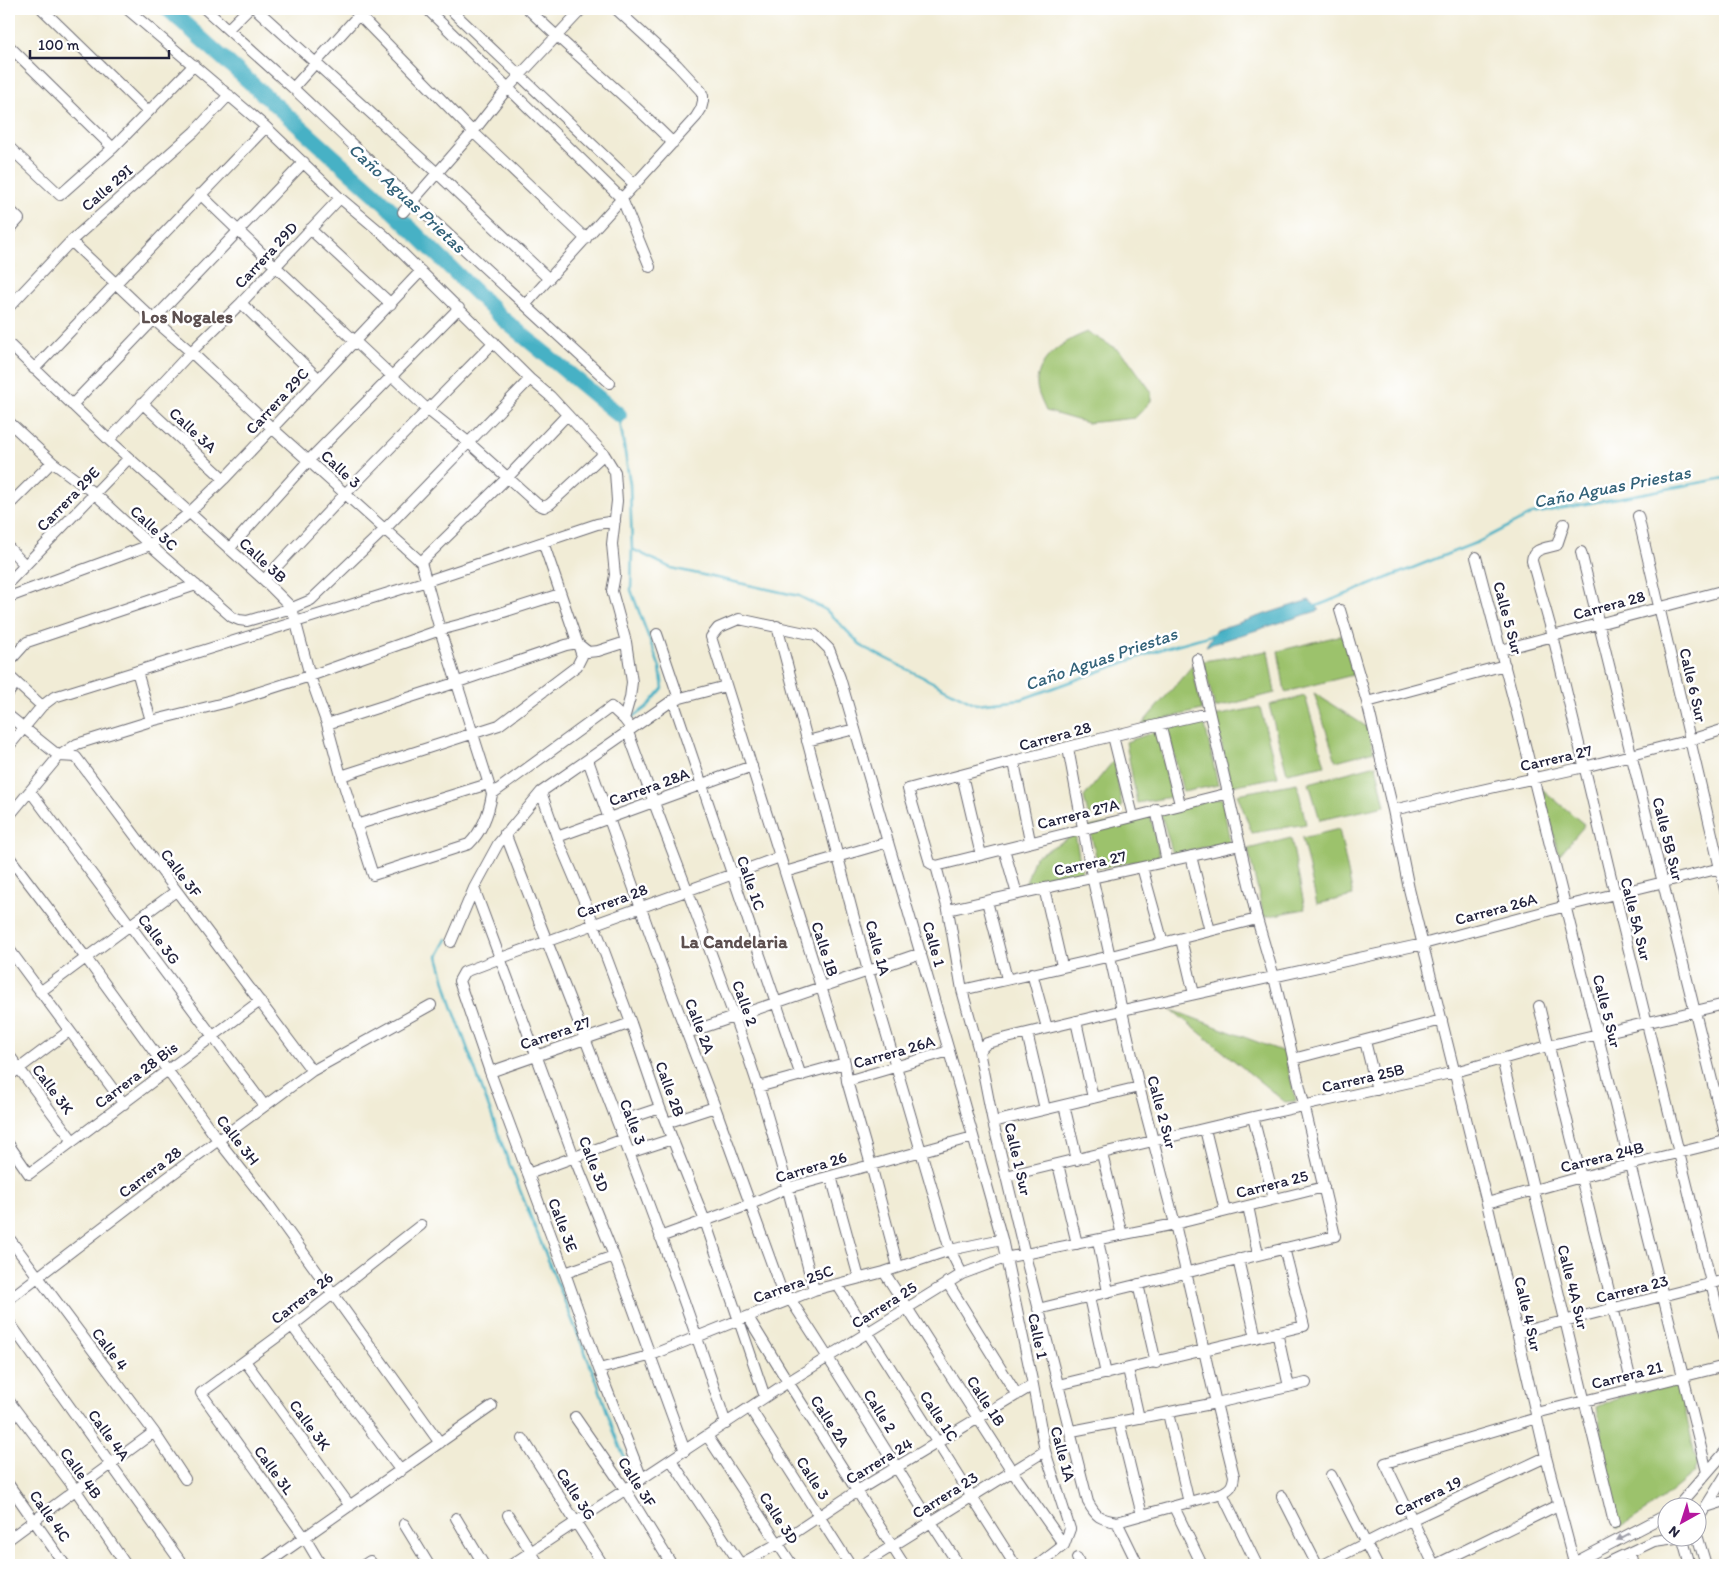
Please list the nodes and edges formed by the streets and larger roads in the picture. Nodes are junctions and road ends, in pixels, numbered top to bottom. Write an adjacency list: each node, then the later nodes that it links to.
1 (42, 9): 21 (street)
2 (127, 9): 16 (street)
3 (206, 9): 12 (street)
4 (248, 9): 12 (street)
5 (426, 9): 19 (street)
6 (450, 9): 17 (street)
7 (528, 9): 13 (street)
8 (582, 9): 13 (street)
9 (616, 9): 24 (street)
10 (259, 10): 15 (street)
11 (359, 11): 15 (street); 23 (street)
12 (228, 29): 18 (street)
13 (556, 36): 17 (street); 24 (street)
14 (9, 46): 26 (street)
15 (316, 62): 18 (street); 28 (street)
16 (194, 65): 20 (street); 21 (street)
17 (520, 76): 19 (street); 29 (street)
18 (293, 88): 33 (street)
19 (507, 89): 23 (street); 32 (street)
20 (229, 95): 22 (street); 40 (street, Calle 29I)
21 (148, 112): 26 (street)
22 (266, 128): 27 (street); 30 (street)
23 (473, 132): 28 (street); 39 (street)
24 (673, 143): 29 (street)
25 (9, 147): 26 (street)
26 (113, 148)
27 (304, 162): 31 (street); 38 (street)
28 (437, 173): 33 (street); 44 (street)
29 (635, 185): 32 (street)
30 (200, 194): 38 (street); 45 (street)
31 (340, 198): 36 (street, Carrera 29D); 43 (street)
32 (622, 199): 39 (street); 42 (street)
33 (413, 202): 35 (street); 48 (street)
34 (9, 209): 37 (street)
35 (403, 212)
36 (310, 228): 41 (street, Carrera 29D); 47 (street)
37 (9, 230)
38 (237, 230): 41 (street); 51 (street)
39 (586, 239): 44 (street)
40 (71, 241): 45 (street, Calle 3); 49 (street, Calle 29I)
41 (275, 266): 46 (street, Carrera 29D); 52 (street)
42 (650, 267)
43 (421, 272): 47 (street, Carrera 29C); 50 (street)
44 (549, 279): 48 (street)
45 (115, 283): 51 (street, Calle 3); 56 (street)
46 (241, 303): 55 (street, Carrera 29D); 58 (street)
47 (391, 304): 52 (street, Carrera 29C)
48 (526, 304): 60 (street)
49 (9, 307)
50 (459, 308): 53 (street); 57 (street)
51 (153, 319): 55 (street, Calle 3); 62 (street)
52 (354, 341): 57 (street); 58 (street, Carrera 29C)
53 (494, 342): 59 (street); 63 (street)
54 (9, 344): 56 (street, Calle 3B)
55 (191, 352): 61 (street, Carrera 29D); 66 (street, Calle 3)
56 (34, 369): 62 (street, Calle 3B)
57 (391, 376): 63 (street); 71 (street)
58 (318, 378): 66 (street, Carrera 29C)
59 (530, 380): 64 (street); 68 (street)
60 (610, 383)
61 (142, 403): 67 (street, Carrera 29D); 74 (street, Calle 3A)
62 (72, 405): 67 (street, Calle 3B)
63 (428, 410): 68 (street); 76 (street)
64 (568, 415): 69 (street); 73 (street)
65 (10, 426): 72 (street, Calle 3C)
66 (272, 428): 71 (street, Calle 3); 74 (street, Carrera 29C)
67 (109, 440): 70 (street, Calle 3B)
68 (468, 442): 73 (street); 82 (street)
69 (604, 454): 73 (street); 80 (street)
70 (128, 458): 75 (street, Carrera 29E); 78 (street, Calle 3B)
71 (309, 460): 76 (street, Calle 3); 86 (street)
72 (52, 462): 75 (street, Calle 3C); 77 (street)
73 (508, 477): 89 (street)
74 (224, 479): 78 (street, Carrera 29C)
75 (95, 494): 84 (street, Calle 3C); 90 (street, Carrera 29E)
76 (345, 494): 82 (street, Calle 3); 91 (street)
77 (9, 505)
78 (189, 513): 84 (street, Carrera 29C); 86 (street, Calle 3B)
79 (1638, 516): 98 (street, Calle 6 Sur)
80 (615, 521): 83 (street); 107 (street)
81 (1564, 524): 106 (street, Calle 5A Sur)
82 (384, 530): 89 (street, Calle 3); 99 (street)
83 (543, 542): 92 (street); 96 (street)
84 (150, 545): 94 (street, Calle 3C); 97 (street)
85 (9, 548): 90 (street)
86 (229, 548): 91 (street, Calle 3B)
87 (1581, 552): 102 (street, Calle 5B Sur)
88 (1476, 557): 110 (street, Calle 5 Sur)
89 (421, 562): 92 (street)
90 (25, 565): 93 (street, Carrera 29E)
91 (264, 580): 99 (street, Calle 3B)
92 (426, 581): 101 (street); 104 (street)
93 (9, 582)
94 (196, 585): 99 (street, Calle 3C); 112 (street)
95 (1725, 590): 98 (street, Carrera 28)
96 (560, 594): 104 (street); 108 (street)
97 (9, 597)
98 (1659, 607): 102 (street, Carrera 28); 135 (street, Calle 6 Sur)
99 (292, 608): 101 (street)
100 (1340, 610): 121 (street, Calle 4 Sur)
101 (295, 622): 114 (street); 115 (street)
102 (1599, 624): 106 (street, Carrera 28); 139 (street, Calle 5B Sur)
103 (778, 626): 109 (street, Calle 1); 130 (street, Calle 1); 136 (street, Calle 1A)
104 (440, 630): 115 (street); 117 (street)
105 (657, 634): 120 (street, Calle 1C)
106 (1553, 636): 110 (street, Carrera 28); 144 (street, Calle 5A Sur)
107 (626, 642): 108 (street); 125 (street)
108 (577, 643): 117 (street); 133 (street)
109 (712, 643): 118 (street, Calle 1B)
110 (1501, 650): 113 (street, Calle 5 Sur)
111 (1197, 659): 123 (street)
112 (9, 662)
113 (1505, 665): 121 (street); 147 (street, Calle 5 Sur)
114 (137, 671): 122 (street); 126 (street)
115 (310, 676): 126 (street); 127 (street)
116 (12, 680): 119 (street); 122 (street)
117 (458, 682): 127 (street); 133 (street)
118 (726, 686): 120 (street); 143 (street, Calle 1B)
119 (9, 692)
120 (676, 700): 132 (street); 149 (street, Calle 1C)
121 (1367, 702): 158 (street, Calle 4 Sur)
122 (42, 706): 129 (street)
123 (1209, 713): 128 (street, Carrera 28); 153 (street)
124 (9, 716): 129 (street, Calle 3F)
125 (624, 719): 132 (street, Calle 2); 154 (street)
126 (151, 721): 140 (street)
127 (328, 724): 146 (street)
128 (1160, 724): 134 (street, Carrera 28); 156 (street)
129 (23, 727): 137 (street); 140 (street, Calle 3F)
130 (855, 729): 136 (street); 167 (street, Calle 1)
131 (1725, 729): 135 (street, Carrera 27)
132 (628, 732): 141 (street); 155 (street, Calle 2)
133 (473, 734): 146 (street); 148 (street)
134 (1113, 736): 138 (street, Carrera 28); 160 (street)
135 (1690, 740): 139 (street, Carrera 27); 178 (street, Calle 6 Sur)
136 (807, 741): 172 (street, Calle 1A)
137 (9, 746)
138 (1068, 748): 142 (street, Carrera 28); 163 (street, Calle 2 Sur)
139 (1631, 755): 144 (street, Carrera 27); 182 (street, Calle 5B Sur)
140 (59, 756): 151 (street); 187 (street, Calle 3F)
141 (588, 760): 152 (street); 161 (street, Calle 2A)
142 (1014, 762): 145 (street, Carrera 28); 166 (street)
143 (752, 766): 149 (street, Carrera 28A); 171 (street, Calle 1B)
144 (1584, 767): 147 (street, Carrera 27); 189 (street, Calle 5A Sur)
145 (962, 775): 150 (street, Carrera 28); 170 (street)
146 (341, 776): 162 (street)
147 (1533, 779): 158 (street, Carrera 27); 191 (street, Calle 5 Sur)
148 (488, 784): 154 (street); 162 (street)
149 (701, 785): 155 (street, Carrera 28A); 180 (street, Calle 1C)
150 (908, 790): 176 (street, Calle 1 Sur)
151 (30, 791): 159 (street); 196 (street, Calle 3G)
152 (541, 792): 164 (street); 165 (street, Calle 2B)
153 (1229, 792): 156 (street, Carrera 27A); 168 (street)
154 (492, 794): 162 (street)
155 (653, 802): 161 (street, Carrera 28A); 185 (street, Calle 2)
156 (1180, 804): 157 (street, Carrera 27A)
157 (1156, 810): 160 (street, Carrera 27A); 175 (street)
158 (1393, 810): 202 (street, Calle 4 Sur)
159 (9, 816)
160 (1133, 816): 163 (street, Carrera 27A)
161 (609, 818): 165 (street, Carrera 28A); 192 (street, Calle 2A)
162 (356, 825)
163 (1084, 828): 166 (street, Carrera 27A); 181 (street, Calle 2 Sur)
164 (505, 833): 183 (street); 199 (street, Calle 3)
165 (558, 837): 195 (street, Calle 2B)
166 (1030, 841): 169 (street, Carrera 27A)
167 (888, 842): 172 (street); 204 (street, Calle 1)
168 (1240, 845): 173 (street, Carrera 27); 194 (street)
169 (1004, 849): 170 (street, Carrera 27A); 188 (street)
170 (981, 855): 176 (street, Carrera 27A)
171 (780, 856): 179 (street, Calle 1B); 180 (street, Carrera 28)
172 (838, 856): 179 (street); 209 (street, Calle 1A)
173 (1191, 856): 175 (street, Carrera 27); 197 (street)
174 (9, 857): 206 (street, Calle 3H)
175 (1167, 862): 177 (street, Carrera 27)
176 (936, 866): 193 (street, Calle 1 Sur)
177 (1142, 867): 181 (street, Carrera 27); 201 (street)
178 (1723, 868): 182 (street, Carrera 26A); 186 (street, Calle 6 Sur)
179 (785, 872): 214 (street, Calle 1B)
180 (732, 874): 185 (street, Carrera 28); 219 (street, Calle 1C)
181 (1092, 876): 184 (street, Carrera 27); 205 (street, Calle 2 Sur)
182 (1663, 883): 189 (street, Carrera 26A); 224 (street, Calle 5B Sur)
183 (474, 888): 200 (street); 207 (street, Calle 3D)
184 (1044, 888): 188 (street, Carrera 27); 208 (street)
185 (688, 889): 192 (street, Carrera 28); 225 (street, Calle 2)
186 (1725, 890)
187 (176, 891): 196 (street); 218 (street, Calle 3F)
188 (1017, 894): 190 (street, Carrera 27)
189 (1615, 894): 191 (street, Carrera 26A); 229 (street, Calle 5A Sur)
190 (987, 901): 193 (street, Carrera 27); 212 (street)
191 (1566, 906): 202 (street, Carrera 26A); 234 (street, Calle 5 Sur)
192 (640, 907): 195 (street, Carrera 28); 232 (street, Calle 2A)
193 (948, 910): 215 (street, Calle 1 Sur)
194 (1257, 919): 197 (street); 211 (street)
195 (594, 924): 199 (street, Carrera 28); 228 (street, Calle 2B)
196 (130, 926): 206 (street); 235 (street, Calle 3G)
197 (1210, 931): 198 (street)
198 (1181, 939): 201 (street); 217 (street)
199 (547, 941): 207 (street, Carrera 28); 236 (street, Calle 3)
200 (451, 942)
201 (1163, 943): 205 (street)
202 (1423, 944): 211 (street, Carrera 26A); 226 (street, Calle 4 Sur)
203 (9, 949): 216 (street)
204 (921, 954): 209 (street); 239 (street, Calle 1)
205 (1111, 956): 208 (street); 223 (street, Calle 2 Sur)
206 (86, 958): 216 (street); 248 (street, Calle 3H)
207 (500, 958): 213 (street, Carrera 28); 242 (street, Calle 3D)
208 (1062, 966): 210 (street)
209 (868, 970): 214 (street); 246 (street, Calle 1A)
210 (1032, 973): 212 (street); 230 (street)
211 (1274, 977): 217 (street, Carrera 26A); 243 (street)
212 (1007, 979): 215 (street)
213 (459, 981): 250 (street, Calle 3E)
214 (822, 987): 219 (street); 245 (street, Calle 1B)
215 (962, 990): 240 (street, Calle 1 Sur)
216 (40, 992): 231 (street)
217 (1194, 994): 223 (street, Carrera 26A)
218 (260, 1001): 235 (street, Carrera 28 Bis); 249 (street, Calle 3F)
219 (776, 1003): 225 (street); 253 (street, Calle 1C)
220 (1725, 1004): 224 (street, Carrera 25B)
221 (431, 1005): 249 (street, Carrera 28)
222 (1539, 1006): 238 (street)
223 (1123, 1010): 227 (street, Carrera 26A); 255 (street, Calle 2 Sur)
224 (1695, 1011): 229 (street, Carrera 25B); 271 (street, Calle 5B Sur)
225 (734, 1017): 232 (street); 256 (street, Calle 2)
226 (1442, 1020): 237 (street); 251 (street, Calle 4 Sur)
227 (1076, 1021): 230 (street, Carrera 26A); 258 (street)
228 (631, 1023): 236 (street, Carrera 27); 264 (street, Calle 2B)
229 (1647, 1023): 234 (street, Carrera 25B); 282 (street, Calle 5A Sur)
230 (1047, 1028): 233 (street, Carrera 26A)
231 (70, 1031): 247 (street); 259 (street)
232 (687, 1033): 262 (street, Calle 2A)
233 (1027, 1033): 240 (street, Carrera 26A); 265 (street)
234 (1598, 1034): 238 (street, Carrera 25B); 288 (street, Calle 5 Sur)
235 (213, 1036): 248 (street, Carrera 28 Bis); 261 (street, Calle 3G)
236 (584, 1039): 242 (street, Carrera 27); 267 (street, Calle 3)
237 (1365, 1041): 243 (street); 257 (street)
238 (1548, 1046): 244 (street, Carrera 25B); 292 (street)
239 (949, 1051): 246 (street, Carrera 26A); 272 (street, Calle 1)
240 (979, 1051): 268 (street, Calle 1 Sur)
241 (9, 1055): 247 (street, Calle 3K)
242 (538, 1055): 250 (street, Carrera 27); 284 (street, Calle 3D)
243 (1293, 1059): 263 (street)
244 (1502, 1059): 251 (street, Carrera 25B); 295 (street, Calle 4A Sur)
245 (845, 1063): 253 (street, Carrera 26A); 254 (street, Calle 1B)
246 (897, 1066): 254 (street, Carrera 26A); 280 (street, Calle 1A)
247 (18, 1068): 252 (street); 276 (street, Calle 3K)
248 (167, 1071): 259 (street, Carrera 28 Bis); 275 (street, Calle 3H)
249 (312, 1071): 261 (street, Carrera 28)
250 (490, 1072): 289 (street, Calle 3E)
251 (1455, 1072): 257 (street, Carrera 25B); 297 (street, Calle 4 Sur)
252 (9, 1076)
253 (801, 1076): 256 (street, Carrera 26A)
254 (846, 1081): 287 (street, Calle 1B)
255 (1139, 1086): 258 (street); 277 (street, Calle 2 Sur)
256 (758, 1087): 294 (street, Calle 2)
257 (1377, 1090): 263 (street, Carrera 25B)
258 (1092, 1098): 260 (street)
259 (124, 1104): 276 (street, Carrera 28 Bis)
260 (1064, 1104): 265 (street); 285 (street)
261 (264, 1105): 275 (street, Carrera 28)
262 (715, 1107): 269 (street); 298 (street, Calle 2A)
263 (1305, 1107): 266 (street, Carrera 25B); 293 (street)
264 (660, 1108): 267 (street); 269 (street, Calle 2B)
265 (1045, 1109): 268 (street)
266 (1253, 1117): 270 (street, Carrera 25B); 296 (street)
267 (618, 1122): 273 (street, Calle 3)
268 (993, 1122): 291 (street, Calle 1 Sur)
269 (666, 1123): 274 (street, Calle 2B)
270 (1205, 1129): 277 (street, Carrera 25B); 300 (street)
271 (1725, 1133)
272 (973, 1138): 280 (street, Carrera 26); 307 (street, Calle 1)
273 (624, 1139): 281 (street, Calle 3); 284 (street)
274 (672, 1139): 281 (street); 301 (street, Calle 2B)
275 (218, 1140): 321 (street, Carrera 28); 330 (street, Calle 3H)
276 (73, 1141): 279 (street, Carrera 28 Bis)
277 (1154, 1141): 283 (street, Carrera 25B); 302 (street, Calle 2 Sur)
278 (1725, 1142): 282 (street, Carrera 24B)
279 (9, 1145)
280 (921, 1151): 287 (street, Carrera 26); 311 (street, Calle 1A)
281 (629, 1153): 305 (street, Calle 3)
282 (1679, 1153): 288 (street, Carrera 24B); 327 (street, Calle 5A Sur)
283 (1102, 1154): 285 (street, Carrera 25B); 304 (street)
284 (574, 1157): 289 (street); 313 (street, Calle 3D)
285 (1077, 1160): 286 (street, Carrera 25B)
286 (1058, 1164): 291 (street, Carrera 25B); 309 (street)
287 (871, 1165): 290 (street, Carrera 26); 316 (street, Calle 1B)
288 (1631, 1165): 292 (street, Carrera 24B); 331 (street, Calle 5 Sur)
289 (528, 1174): 319 (street, Calle 3E)
290 (831, 1176): 294 (street, Carrera 26); 322 (street)
291 (1006, 1176): 314 (street, Calle 1 Sur)
292 (1580, 1177): 295 (street, Carrera 24B); 337 (street)
293 (1324, 1187): 296 (street, Carrera 25); 310 (street)
294 (787, 1188): 298 (street, Carrera 26); 328 (street, Calle 2)
295 (1534, 1190): 297 (street, Carrera 24B); 339 (street, Calle 4A Sur)
296 (1274, 1199): 299 (street, Carrera 25)
297 (1487, 1203): 344 (street, Calle 4 Sur)
298 (751, 1204): 301 (street, Carrera 26); 334 (street, Calle 2A)
299 (1248, 1206): 300 (street, Carrera 25); 312 (street)
300 (1225, 1211): 302 (street, Carrera 25)
301 (705, 1221): 305 (street, Carrera 26); 338 (street, Calle 2B)
302 (1175, 1224): 304 (street, Carrera 25); 317 (street, Calle 2 Sur)
303 (421, 1225): 330 (street, Carrera 26)
304 (1122, 1235): 308 (street, Carrera 25)
305 (660, 1237): 345 (street, Calle 3)
306 (9, 1238): 321 (street, Calle 4)
307 (1002, 1239): 311 (street, Carrera 25C); 314 (street, Calle 1)
308 (1098, 1240): 309 (street, Carrera 25); 329 (street)
309 (1077, 1244): 314 (street, Carrera 25)
310 (1284, 1248): 312 (street); 342 (street)
311 (950, 1250): 316 (street, Carrera 25C); 320 (street, Calle 1A)
312 (1258, 1254): 315 (street)
313 (614, 1256): 319 (street); 349 (street, Calle 3D)
314 (1014, 1257): 320 (street, Carrera 25); 336 (street, Calle 1 Sur); 360 (street, Calle 1)
315 (1238, 1259): 317 (street); 346 (street)
316 (898, 1267): 318 (street, Carrera 25C)
317 (1186, 1271): 326 (street); 348 (street, Calle 2 Sur)
318 (884, 1272): 322 (street, Carrera 25C); 335 (street, Calle 1B)
319 (565, 1273): 354 (street, Calle 3E)
320 (962, 1274): 324 (street, Carrera 25)
321 (37, 1276): 333 (street, Carrera 28); 380 (street, Calle 4)
322 (859, 1278): 325 (street, Carrera 25C)
323 (1725, 1280): 327 (street, Carrera 23)
324 (947, 1282): 335 (street, Carrera 25); 365 (street)
325 (837, 1284): 328 (street, Carrera 25C); 343 (street, Calle 1C)
326 (1138, 1284): 329 (street); 352 (street)
327 (1712, 1284): 331 (street, Carrera 23); 347 (street, Calle 5A Sur)
328 (814, 1290): 334 (street, Carrera 25C)
329 (1108, 1292): 332 (street)
330 (333, 1294): 341 (street, Carrera 26); 383 (street, Calle 3H)
331 (1664, 1296): 337 (street, Carrera 23); 357 (street, Calle 5 Sur)
332 (1089, 1297): 336 (street); 356 (street)
333 (9, 1299)
334 (790, 1299): 338 (street, Carrera 25C); 350 (street, Calle 2)
335 (908, 1308): 343 (street, Carrera 25); 375 (street, Calle 1B)
336 (1038, 1309): 361 (street, Calle 1 Sur)
337 (1613, 1309): 339 (street, Carrera 23); 363 (street)
338 (744, 1319): 345 (street, Carrera 25C); 358 (street, Calle 2A); 366 (street, Calle 2B)
339 (1566, 1321): 344 (street, Carrera 23); 368 (street, Calle 4A Sur)
340 (9, 1322): 390 (street, Calle 4A)
341 (292, 1326): 351 (street, Carrera 26); 393 (street)
342 (1277, 1332): 346 (street); 362 (street)
343 (868, 1333): 350 (street, Carrera 25); 384 (street, Calle 1C)
344 (1517, 1333): 373 (street, Calle 4 Sur)
345 (698, 1338): 349 (street, Carrera 25C); 378 (street, Calle 3)
346 (1256, 1338): 348 (street)
347 (1725, 1339)
348 (1204, 1351): 352 (street); 369 (street, Calle 2 Sur)
349 (649, 1356): 354 (street, Carrera 25C); 385 (street, Calle 3D)
350 (829, 1357): 358 (street, Carrera 25); 391 (street, Calle 2)
351 (245, 1361): 364 (street, Carrera 26); 411 (street, Calle 3K)
352 (1156, 1363): 355 (street)
353 (1725, 1366): 357 (street, Carrera 21)
354 (599, 1369): 397 (street, Calle 3E)
355 (1128, 1369): 356 (street); 376 (street)
356 (1106, 1374): 361 (street)
357 (1684, 1376): 363 (street, Carrera 21); 394 (street, Calle 5 Sur)
358 (788, 1382): 366 (street, Carrera 25); 402 (street, Calle 2A)
359 (1306, 1383): 362 (street)
360 (1033, 1385): 365 (street, Carrera 24); 386 (street, Calle 1A)
361 (1058, 1385): 379 (street, Calle 1 Sur)
362 (1289, 1387): 369 (street)
363 (1633, 1389): 368 (street, Carrera 21)
364 (201, 1393): 426 (street, Calle 3L)
365 (1017, 1395): 375 (street, Carrera 24)
366 (765, 1397): 371 (street, Carrera 25)
367 (9, 1401): 400 (street, Calle 4B)
368 (1585, 1401): 373 (street, Carrera 21); 424 (street, Calle 4A Sur)
369 (1216, 1403): 372 (street); 403 (street, Calle 2 Sur)
370 (492, 1406): 383 (street)
371 (750, 1408): 378 (street, Carrera 25); 416 (street, Calle 3)
372 (1168, 1413): 376 (street); 408 (street)
373 (1536, 1415): 388 (street, Calle 4 Sur); 419 (street, Carrera 21)
374 (575, 1417): 401 (street, Calle 3F)
375 (980, 1418): 384 (street, Carrera 24); 392 (street, Calle 1B)
376 (1139, 1418): 377 (street)
377 (1119, 1422): 379 (street); 415 (street)
378 (726, 1424): 381 (street, Carrera 25)
379 (1072, 1431): 422 (street, Calle 1 Sur)
380 (154, 1432): 390 (street); 398 (street, Calle 4)
381 (708, 1437): 385 (street, Carrera 25); 429 (street, Calle 3D)
382 (524, 1440): 423 (street, Calle 3G)
383 (440, 1443): 393 (street)
384 (938, 1443): 391 (street, Carrera 24); 404 (street, Calle 1C)
385 (685, 1451): 389 (street, Carrera 25)
386 (1044, 1451): 392 (street, Carrera 23); 432 (street, Calle 1A)
387 (1725, 1452): 394 (street)
388 (1546, 1457): 410 (street, Calle 4 Sur); 419 (street, Carrera 19)
389 (671, 1460): 397 (street, Carrera 25); 449 (street)
390 (112, 1464): 400 (street); 440 (street, Calle 4A)
391 (897, 1468): 402 (street, Carrera 24); 421 (street, Calle 2)
392 (1012, 1470): 404 (street, Carrera 23); 432 (street, Calle 1B)
393 (401, 1471): 411 (street)
394 (1708, 1472): 406 (street)
395 (1331, 1475): 430 (street)
396 (1725, 1476): 409 (street)
397 (642, 1478): 401 (street, Carrera 25)
398 (185, 1479)
399 (9, 1485): 418 (street, Calle 4C)
400 (75, 1489): 418 (street); 439 (street, Calle 4B)
401 (625, 1489): 423 (street, Carrera 25); 448 (street, Calle 3F)
402 (857, 1491): 416 (street, Carrera 24); 431 (street, Calle 2A)
403 (1222, 1493): 408 (street); 459 (street)
404 (972, 1496): 421 (street, Carrera 23); 455 (street, Calle 1C)
405 (1282, 1496): 460 (street)
406 (1687, 1496)
407 (1725, 1501): 413 (street)
408 (1189, 1503): 412 (street)
409 (1706, 1504)
410 (1558, 1505): 437 (street, Calle 4 Sur); 463 (street)
411 (350, 1506): 426 (street)
412 (1174, 1507): 415 (street); 458 (street)
413 (1706, 1509)
414 (508, 1515): 436 (street)
415 (1142, 1515): 422 (street)
416 (819, 1516): 429 (street, Carrera 24); 451 (street, Calle 3)
417 (456, 1518): 444 (street)
418 (34, 1520): 427 (street); 438 (street, Calle 4C)
419 (1411, 1520): 430 (street, Carrera 19); 463 (street)
420 (1656, 1520): 437 (street, one-way to 437)
421 (930, 1522): 431 (street, Carrera 23); 454 (street, Calle 2)
422 (1117, 1522): 457 (street)
423 (576, 1523): 436 (street, Carrera 25); 447 (street, Calle 3G)
424 (1614, 1523)
425 (404, 1524): 443 (street)
426 (304, 1538): 441 (street); 442 (street, Calle 3L)
427 (9, 1540)
428 (1656, 1540): 435 (street)
429 (779, 1543): 449 (street, Carrera 24); 450 (street, Calle 3D)
430 (1366, 1543): 461 (street, Carrera 19); 462 (street)
431 (892, 1545): 452 (street, Carrera 23); 453 (street, Calle 2A)
432 (1064, 1545): 456 (street)
433 (1682, 1546): 466 (street)
434 (1699, 1546): 467 (street)
435 (1630, 1552): 464 (street); 465 (street)
436 (532, 1553): 445 (street, Carrera 25); 446 (street)
437 (1572, 1564)
438 (65, 1565)
439 (126, 1565)
440 (183, 1565)
441 (265, 1565)
442 (321, 1565)
443 (429, 1565)
444 (484, 1565)
445 (511, 1565)
446 (539, 1565)
447 (604, 1565)
448 (672, 1565)
449 (741, 1565)
450 (792, 1565)
451 (850, 1565)
452 (862, 1565)
453 (904, 1565)
454 (959, 1565)
455 (1015, 1565)
456 (1038, 1565)
457 (1138, 1565)
458 (1202, 1565)
459 (1257, 1565)
460 (1317, 1565)
461 (1324, 1565)
462 (1377, 1565)
463 (1434, 1565)
464 (1603, 1565)
465 (1633, 1565)
466 (1690, 1565)
467 (1706, 1565)

